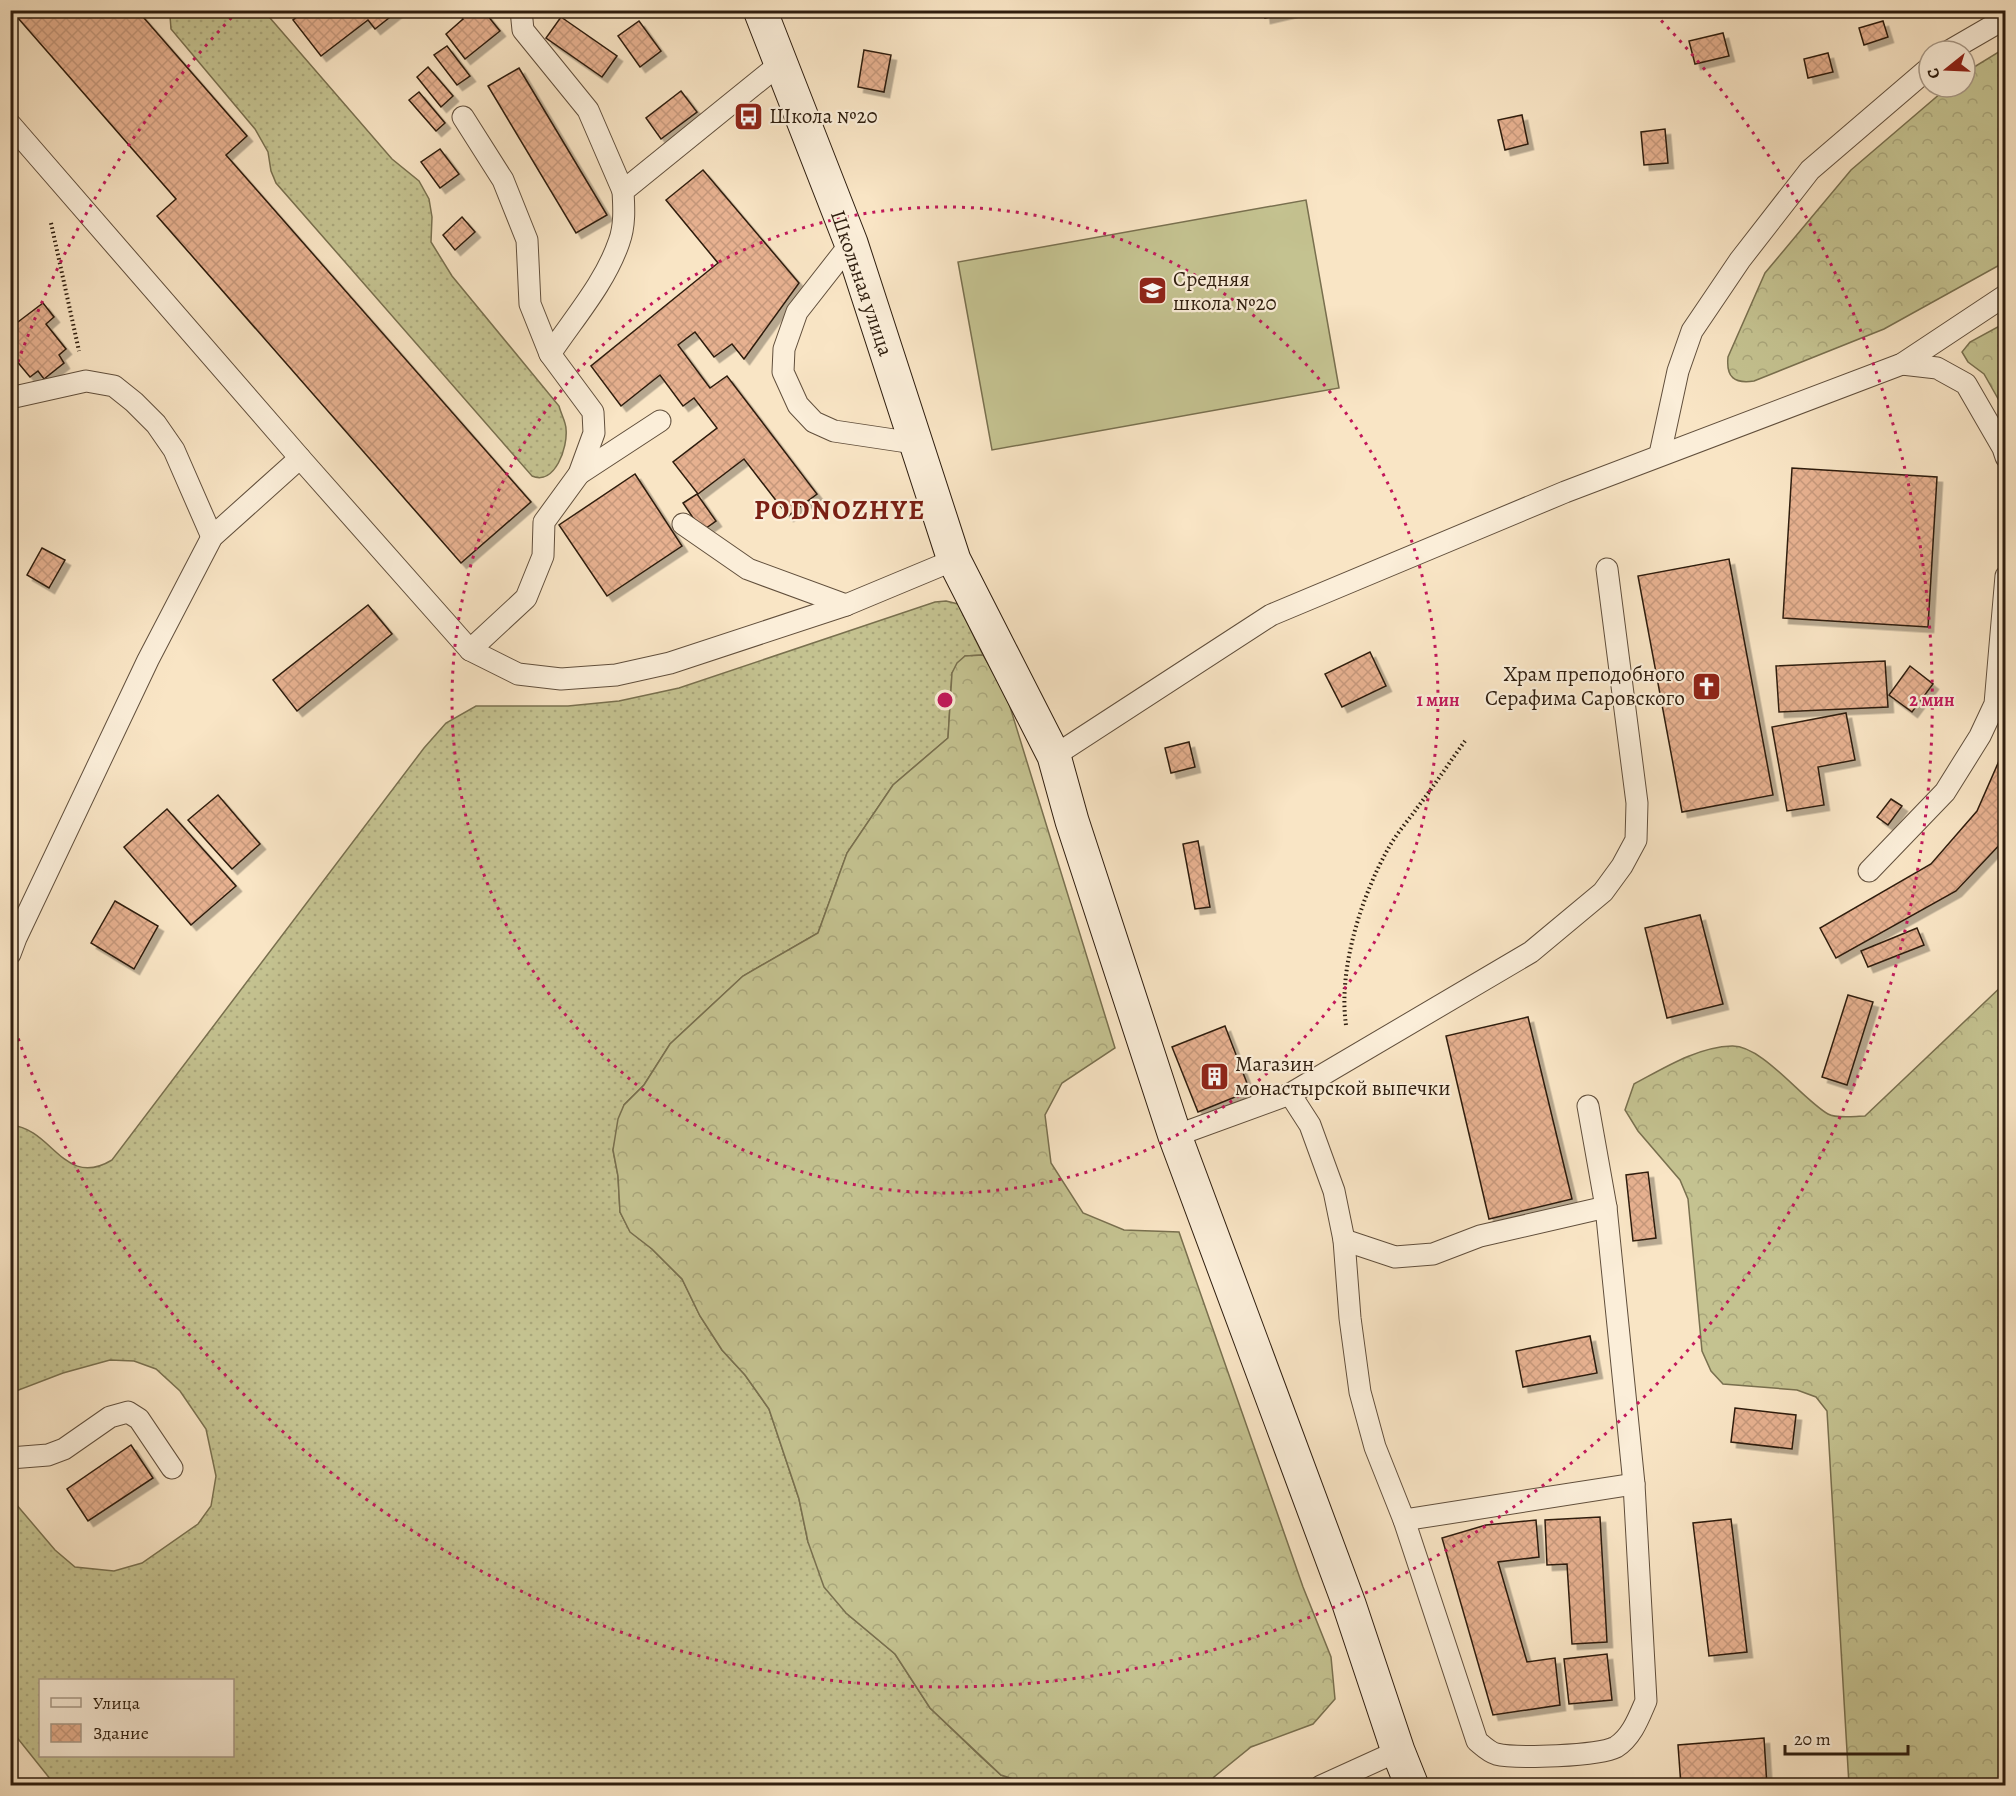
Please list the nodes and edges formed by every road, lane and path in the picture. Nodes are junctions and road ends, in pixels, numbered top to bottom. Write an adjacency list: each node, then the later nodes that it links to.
1 (521, 10): 9 (lane)
2 (760, 10): 5 (main road, Школьная улица)
3 (2006, 18): 4 (lane)
4 (1970, 39)
5 (781, 63): 9 (lane); 11 (main road, Школьная улица)
6 (1917, 78): 19 (lane)
7 (463, 117): 13 (lane)
8 (10, 124): 21 (lane)
9 (623, 191): 13 (lane)
10 (51, 221): 15 (path)
11 (851, 243): 18 (main road, Школьная улица); 18 (lane)
12 (2006, 295): 14 (lane)
13 (550, 354): 22 (lane)
14 (1902, 364): 19 (lane); 20 (lane)
15 (86, 381): 16 (lane); 24 (lane)
16 (10, 398)
17 (660, 421): 22 (lane)
18 (914, 443): 25 (main road, Школьная улица)
19 (1660, 454): 31 (lane)
20 (2006, 457)
21 (300, 458): 24 (lane); 29 (lane)
22 (579, 474): 29 (lane)
23 (683, 524): 28 (lane)
24 (212, 537): 33 (lane)
25 (954, 560): 28 (lane); 31 (main road, Школьная улица)
26 (1607, 569): 34 (lane)
27 (2006, 576): 32 (lane)
28 (846, 605): 29 (lane)
29 (470, 650)
30 (1465, 741): 34 (path)
31 (1054, 756): 37 (main road, Школьная улица)
32 (1869, 871)
33 (10, 954)
34 (1351, 1058): 35 (lane)
35 (1290, 1094): 37 (lane); 39 (lane)
36 (1588, 1106): 38 (lane)
37 (1175, 1136): 44 (main road, Школьная улица)
38 (1606, 1207): 39 (lane); 42 (lane)
39 (1344, 1239): 43 (lane)
40 (10, 1458): 41 (lane)
41 (172, 1468)
42 (1634, 1484): 43 (lane); 43 (lane)
43 (1404, 1520)
44 (1398, 1751): 45 (lane); 46 (main road, Школьная улица)
45 (1321, 1785)
46 (1412, 1785)

